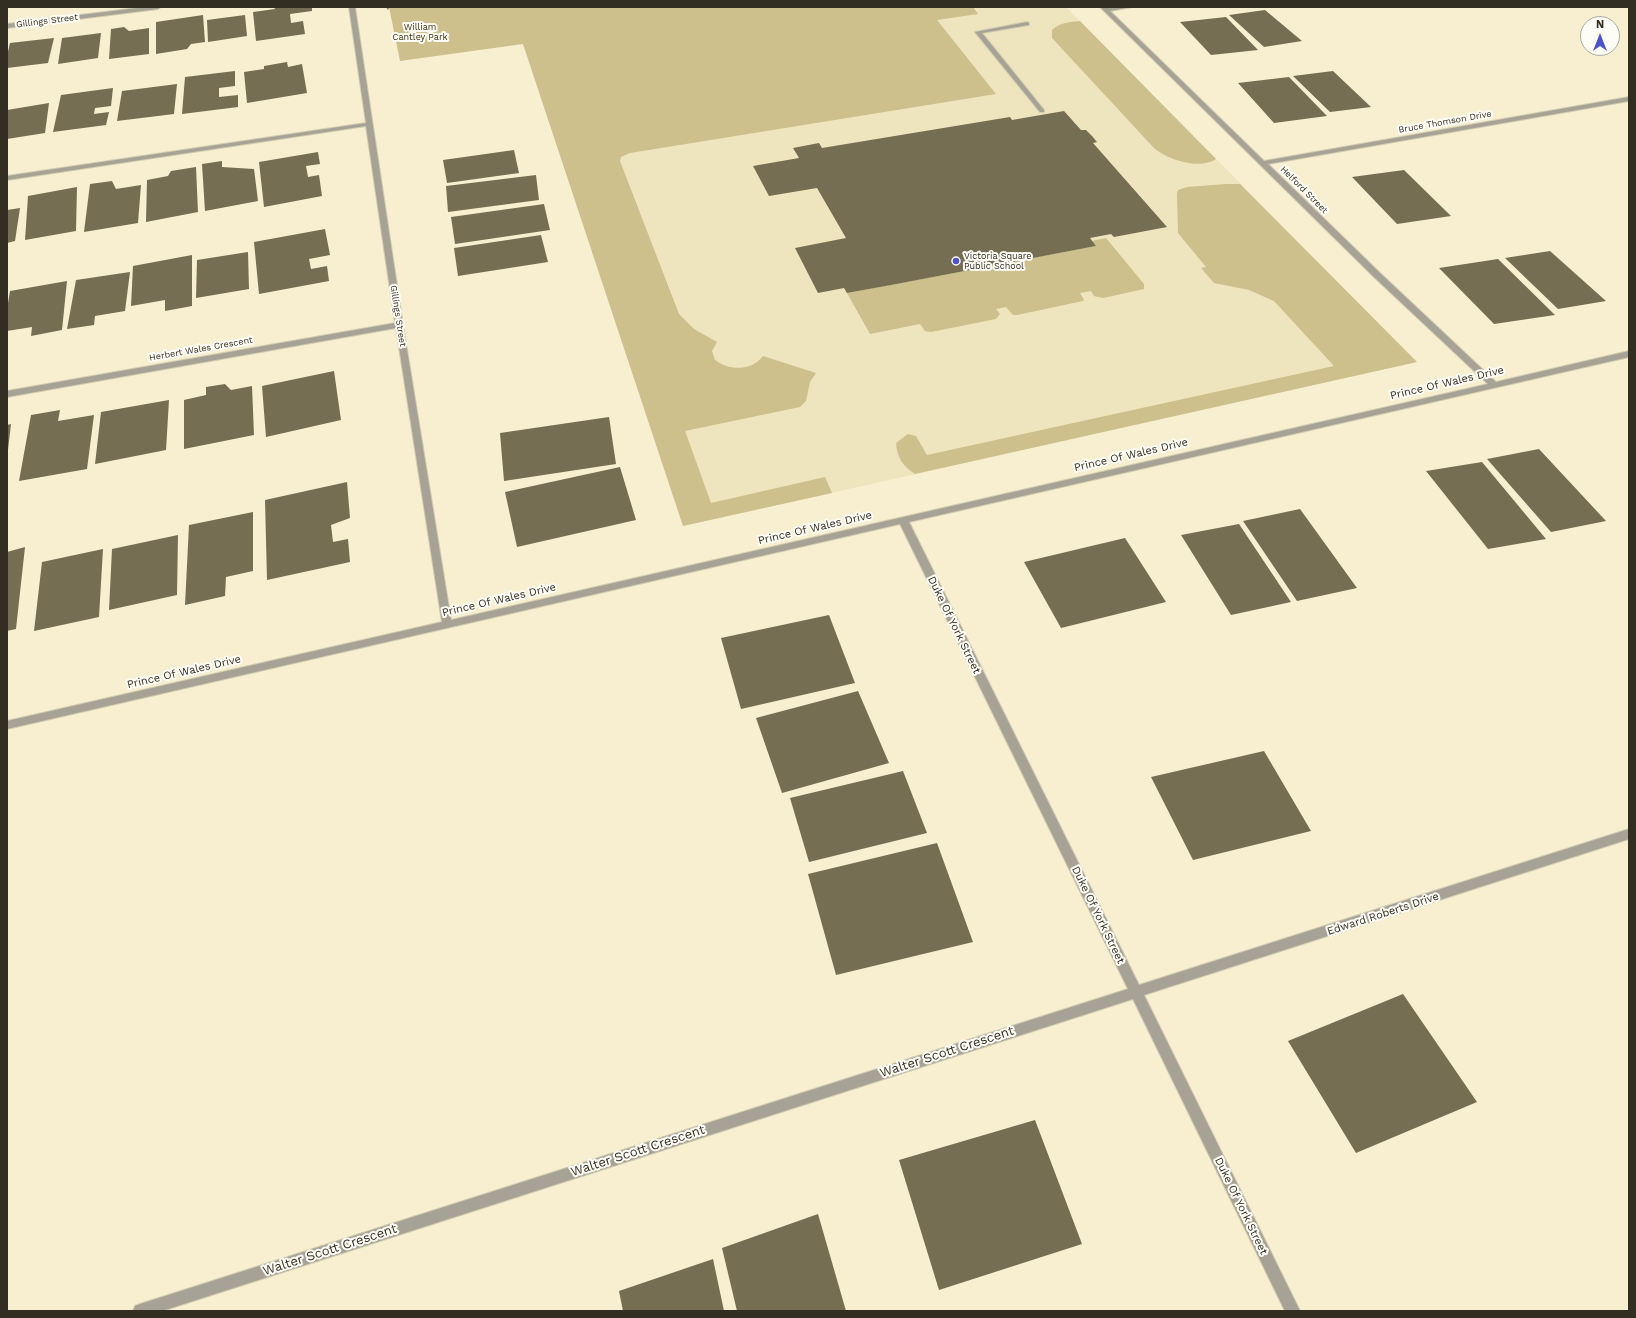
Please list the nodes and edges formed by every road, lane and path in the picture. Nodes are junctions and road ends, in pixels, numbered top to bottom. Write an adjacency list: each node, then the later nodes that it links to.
1 (158, 7): 8 (street, Gillings Street)
2 (352, 7): 11 (street, Gillings Street)
3 (392, 7): 5 (path)
4 (1130, 7): 6 (street)
5 (387, 9)
6 (1104, 9): 12 (street, Helford Street)
7 (1027, 24): 10 (street)
8 (7, 26)
9 (1629, 99): 12 (street, Bruce Thomson Drive)
10 (1042, 111)
11 (370, 124): 13 (street); 14 (street, Gillings Street)
12 (1263, 163): 16 (street, Helford Street)
13 (7, 178)
14 (399, 325): 17 (street, Herbert Wales Crescent); 19 (street, Gillings Street)
15 (1629, 354): 16 (street, Prince Of Wales Drive)
16 (1493, 384): 18 (street, Prince Of Wales Drive)
17 (7, 394)
18 (902, 520): 19 (street, Prince Of Wales Drive); 22 (street, Duke Of York Street)
19 (447, 624): 20 (street, Prince Of Wales Drive)
20 (7, 725)
21 (1629, 834): 22 (street, Edward Roberts Drive)
22 (1136, 992): 23 (street, Walter Scott Crescent); 24 (street, Duke Of York Street)
23 (140, 1311)
24 (1293, 1311)

